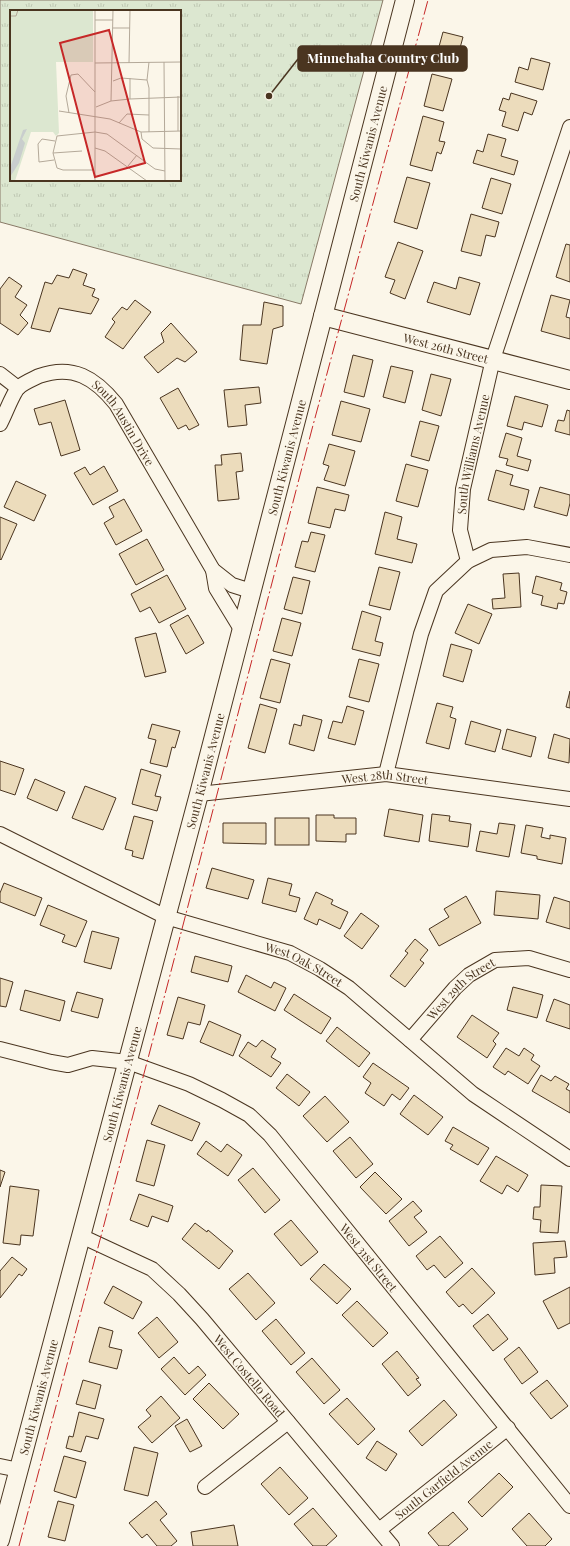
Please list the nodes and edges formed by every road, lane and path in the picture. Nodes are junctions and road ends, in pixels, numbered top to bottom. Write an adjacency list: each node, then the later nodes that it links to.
1 (406, 0): 3 (main road, South Kiwanis Avenue)
2 (570, 127): 4 (street, South Williams Avenue)
3 (323, 316): 4 (main road, West 26th Street); 12 (main road, South Kiwanis Avenue)
4 (493, 359): 6 (main road, West 26th Street); 10 (street, South Williams Avenue)
5 (0, 374): 7 (street)
6 (570, 380)
7 (18, 388): 8 (street); 11 (street, South Austin Drive)
8 (0, 424)
9 (570, 555): 10 (street)
10 (468, 561): 14 (street)
11 (214, 570): 12 (street, South Austin Drive); 13 (street, South Austin Drive)
12 (251, 591): 13 (main road, South Kiwanis Avenue)
13 (241, 629): 15 (main road, South Kiwanis Avenue)
14 (386, 774): 15 (street, West 28th Street); 16 (street, West 28th Street)
15 (199, 794): 18 (main road, South Kiwanis Avenue)
16 (570, 798)
17 (0, 834): 18 (street, West Oak Street)
18 (166, 917): 20 (street, West Oak Street); 22 (main road, South Kiwanis Avenue)
19 (570, 970): 20 (street, West 29th Street)
20 (410, 1040): 23 (street, West Oak Street)
21 (0, 1049): 22 (street, West 31st Street)
22 (128, 1062): 24 (main road, South Kiwanis Avenue); 26 (street, West 31st Street)
23 (570, 1159)
24 (81, 1236): 25 (street, West Costello Road); 28 (main road, South Kiwanis Avenue)
25 (288, 1422): 29 (street); 31 (street, West Costello Road)
26 (508, 1428): 30 (street, West 31st Street); 31 (street, South Garfield Avenue)
27 (0, 1466): 28 (street)
28 (19, 1470): 32 (main road, South Kiwanis Avenue)
29 (205, 1487)
30 (570, 1506)
31 (379, 1530): 33 (street, West Costello Road)
32 (0, 1540)
33 (392, 1546)

